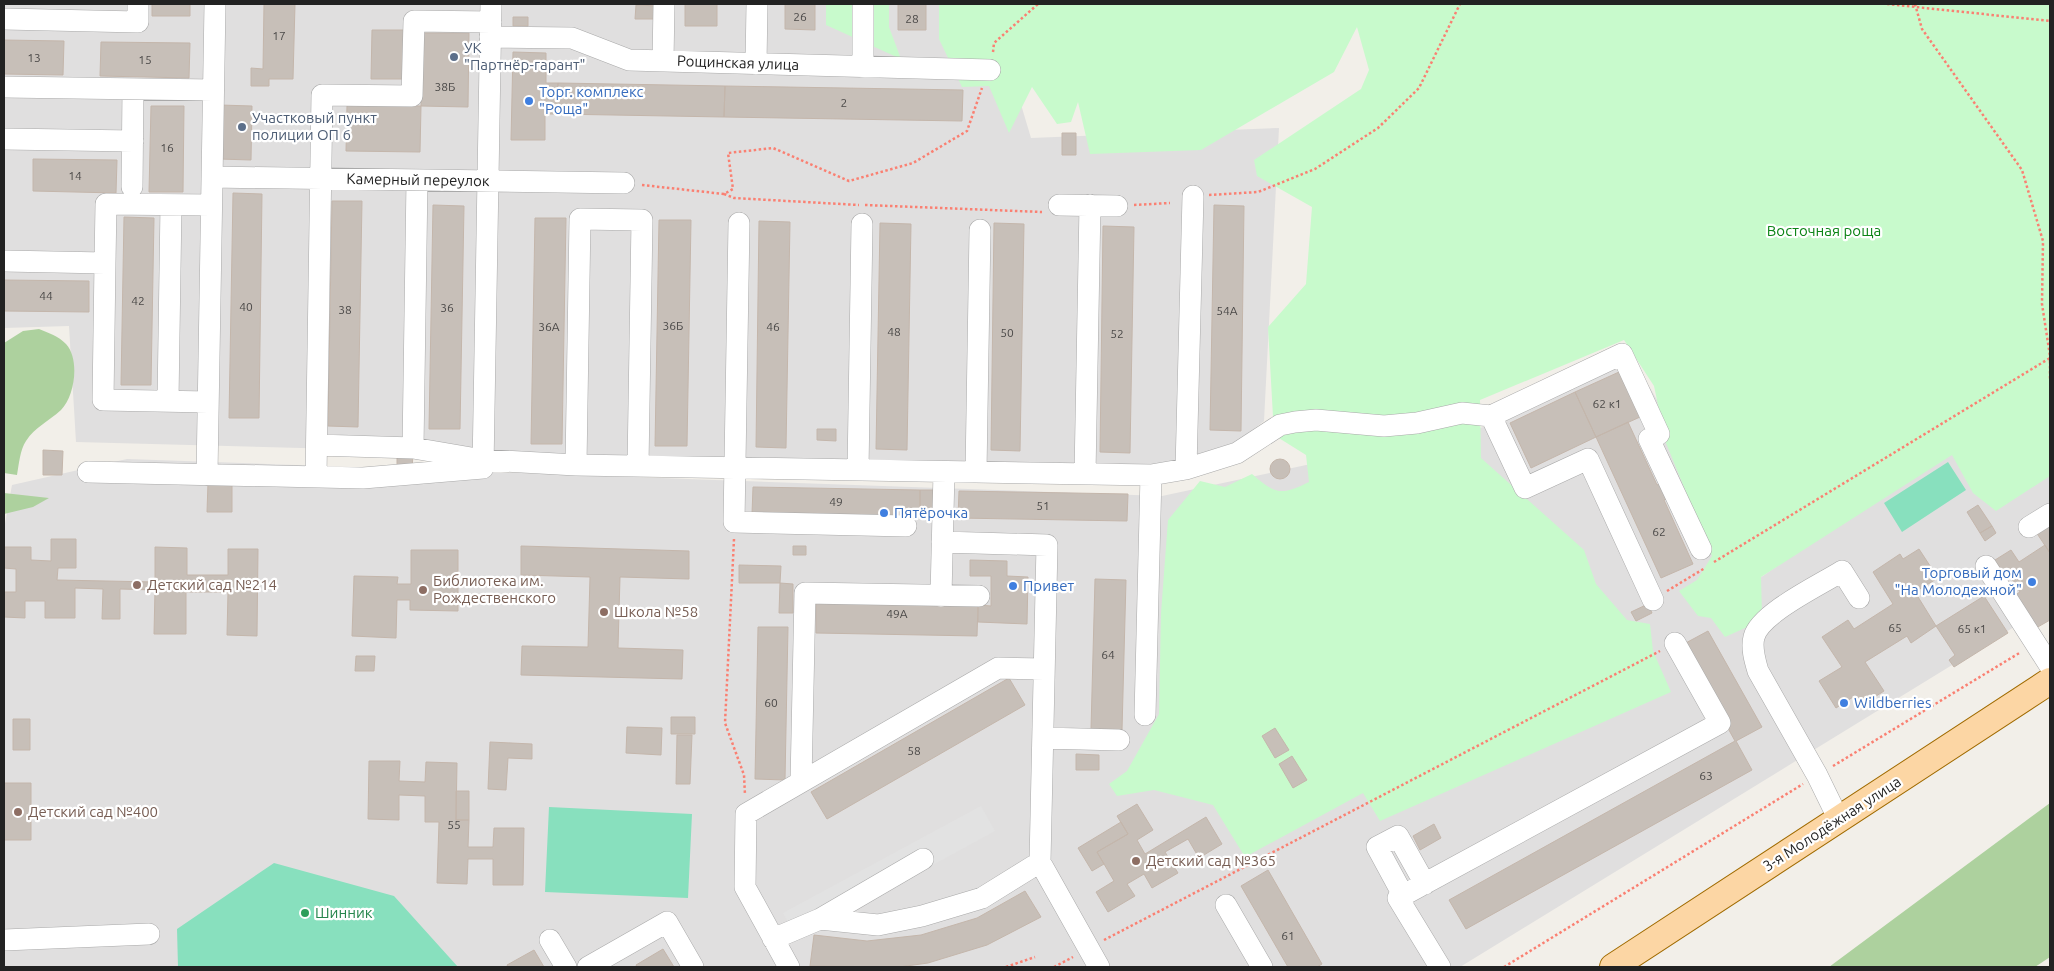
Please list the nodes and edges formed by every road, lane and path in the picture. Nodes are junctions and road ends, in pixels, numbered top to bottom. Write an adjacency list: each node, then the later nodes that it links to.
1 (138, 4): 10 (street)
2 (215, 4): 19 (street)
3 (664, 4): 13 (street)
4 (757, 4): 14 (street)
5 (863, 4): 15 (street)
6 (1038, 4): 16 (path)
7 (1460, 4): 29 (path)
8 (1887, 4): 9 (path)
9 (1916, 5): 12 (path); 41 (path)
10 (4, 20)
11 (491, 21): 13 (street, Рощинская улица); 23 (street, Рощинская улица); 25 (street)
12 (2050, 21)
13 (663, 61): 14 (street, Рощинская улица)
14 (756, 64): 15 (street, Рощинская улица)
15 (863, 67): 16 (street, Рощинская улица)
16 (990, 70): 28 (path)
17 (4, 87): 18 (street)
18 (133, 89): 19 (street); 21 (street)
19 (213, 90): 22 (street)
20 (4, 139): 21 (street)
21 (133, 141): 27 (street)
22 (212, 177): 23 (street, Камерный переулок); 32 (street)
23 (321, 179): 24 (street, Камерный переулок); 46 (street)
24 (417, 180): 25 (street, Камерный переулок); 47 (street)
25 (488, 181): 26 (street, Камерный переулок); 48 (street)
26 (624, 183): 28 (path)
27 (132, 187)
28 (724, 194): 33 (path)
29 (1193, 196): 52 (street)
30 (1170, 203): 35 (path)
31 (171, 205): 32 (street); 40 (street); 43 (street)
32 (211, 205): 44 (street)
33 (1059, 205): 34 (street)
34 (1090, 206): 35 (street); 57 (street)
35 (1117, 206)
36 (739, 224): 51 (street)
37 (862, 224): 53 (street)
38 (980, 230): 56 (street)
39 (4, 261): 40 (street)
40 (105, 262): 43 (street)
41 (2050, 358): 42 (path); 71 (path)
42 (2050, 381)
43 (168, 401): 44 (street)
44 (208, 402): 58 (street)
45 (1491, 416): 52 (street); 66 (street); 71 (street)
46 (317, 445): 47 (street); 60 (street)
47 (413, 448): 48 (street)
48 (483, 464): 49 (street); 60 (street)
49 (576, 465): 50 (street); 50 (street)
50 (638, 466): 51 (street)
51 (736, 468): 53 (street); 62 (street)
52 (1186, 469): 59 (street)
53 (858, 470): 55 (street)
54 (88, 472): 58 (street)
55 (944, 472): 56 (street); 65 (street)
56 (976, 472): 57 (street)
57 (1085, 474): 59 (street)
58 (207, 475): 60 (street)
59 (1151, 475): 77 (street)
60 (316, 477)
61 (2050, 514): 64 (street)
62 (734, 522): 63 (street); 82 (path)
63 (906, 526)
64 (2029, 527)
65 (942, 542): 68 (street); 75 (street)
66 (1701, 548)
67 (1986, 566): 73 (street)
68 (941, 596): 69 (street); 81 (street)
69 (979, 596)
70 (1859, 598): 80 (street)
71 (1653, 600)
72 (1674, 643): 86 (street); 94 (path)
73 (2036, 643): 74 (street); 80 (path)
74 (2050, 666)
75 (1044, 669): 78 (street); 81 (street)
76 (2050, 681): 83 (main road, 3-я Молодёжная улица)
77 (1145, 715)
78 (1042, 738): 79 (street); 85 (street)
79 (1119, 740)
80 (1817, 775): 83 (street); 105 (path)
81 (801, 782): 82 (street)
82 (746, 814): 91 (street)
83 (1839, 820): 106 (main road, 3-я Молодёжная улица)
84 (924, 859): 89 (street)
85 (1040, 862): 89 (street); 94 (street)
86 (1424, 884): 87 (street); 87 (street)
87 (1403, 895): 104 (street)
88 (1226, 905): 103 (street)
89 (820, 919): 91 (street)
90 (149, 934): 92 (street)
91 (773, 939): 99 (street)
92 (4, 940)
93 (550, 940): 96 (street)
94 (1088, 949): 101 (path); 102 (street)
95 (1034, 957): 100 (path)
96 (566, 967)
97 (588, 967): 98 (street)
98 (693, 967)
99 (788, 967)
100 (1006, 967)
101 (1054, 967)
102 (1099, 967)
103 (1262, 967)
104 (1440, 967)
105 (1504, 967)
106 (1613, 967)

